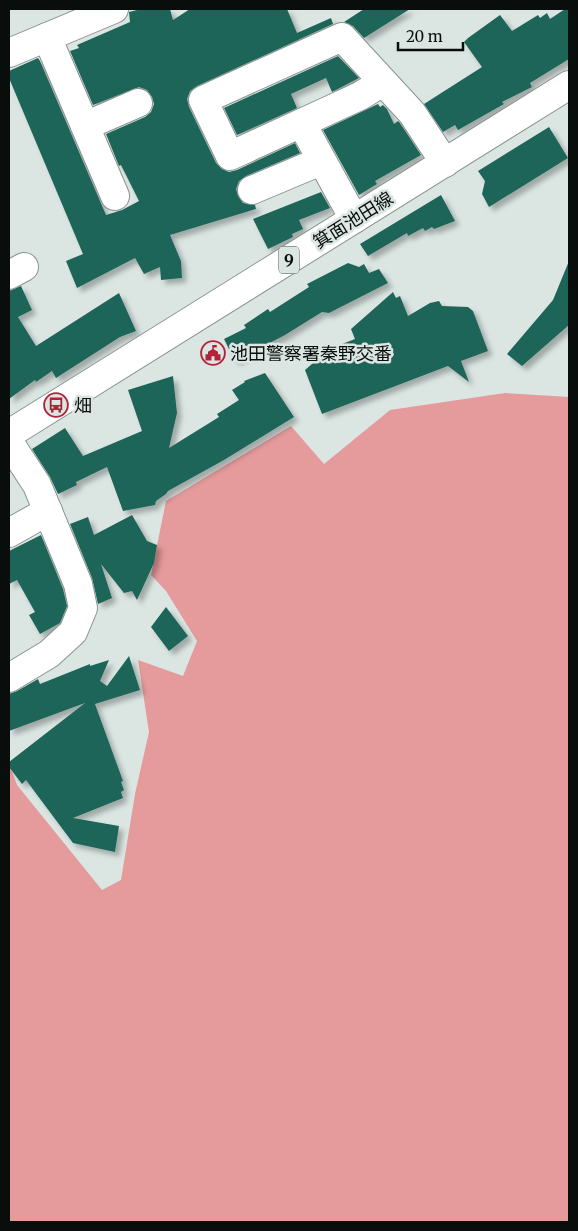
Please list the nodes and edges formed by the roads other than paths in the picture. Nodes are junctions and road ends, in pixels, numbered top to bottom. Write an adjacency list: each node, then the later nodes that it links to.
1 (114, 9): 2 (street)
2 (47, 37): 3 (street); 8 (street)
3 (9, 53)
4 (383, 82): 7 (street); 7 (street); 10 (street)
5 (569, 85): 10 (street, 箕面池田線 / 9)
6 (138, 103): 8 (street)
7 (302, 124): 9 (street)
8 (85, 126): 12 (street)
9 (321, 161): 11 (street); 13 (street)
10 (445, 163): 13 (street, 箕面池田線 / 9)
11 (252, 190)
12 (115, 196)
13 (354, 219): 14 (street, 箕面池田線 / 9)
14 (9, 434)
15 (9, 442): 16 (street)
16 (48, 511): 17 (street); 18 (street)
17 (9, 533)
18 (9, 678)

